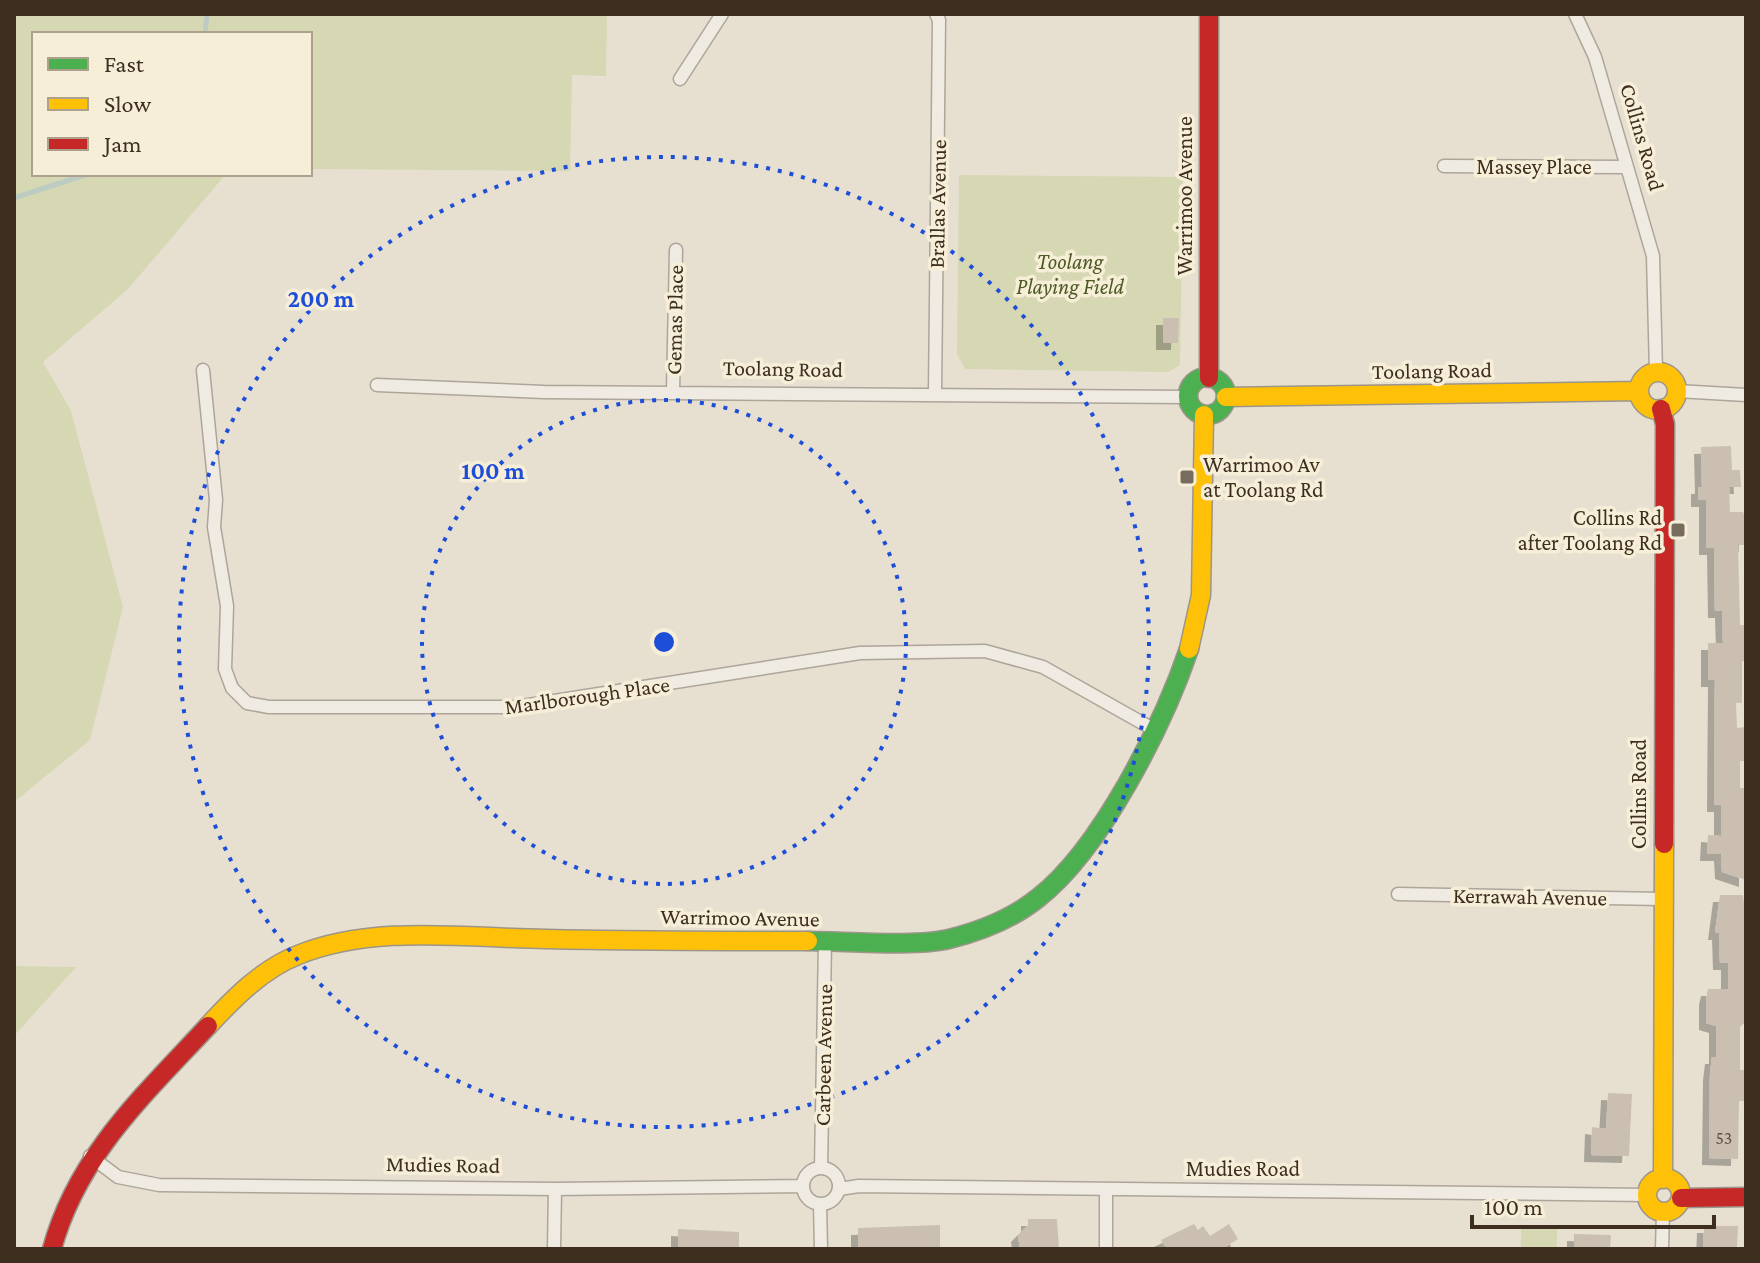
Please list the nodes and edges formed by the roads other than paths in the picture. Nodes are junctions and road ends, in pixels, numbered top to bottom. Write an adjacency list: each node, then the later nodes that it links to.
1 (722, 14): 5 (street)
2 (936, 14): 16 (street, Brallas Avenue)
3 (1209, 14): 11 (street, Warrimoo Avenue)
4 (1575, 14): 7 (street, Collins Road)
5 (680, 79)
6 (1444, 166): 7 (street, Massey Place)
7 (1625, 167): 10 (street, Collins Road)
8 (676, 250): 13 (street, Gemas Place)
9 (203, 370): 22 (street, Marlborough Place)
10 (1656, 372): 14 (street); 15 (street)
11 (1209, 378): 18 (street); 19 (street)
12 (377, 385): 13 (street, Toolang Road)
13 (673, 391): 16 (street, Toolang Road)
14 (1639, 391): 19 (street, Toolang Road); 20 (street)
15 (1677, 391): 17 (street); 20 (street)
16 (935, 394): 18 (street, Toolang Road)
17 (1746, 395)
18 (1189, 397): 21 (street)
19 (1226, 397): 21 (street)
20 (1661, 409): 24 (street, Collins Road)
21 (1204, 415): 22 (street, Warrimoo Avenue)
22 (1153, 729): 25 (street, Warrimoo Avenue)
23 (1398, 894): 24 (street, Kerrawah Avenue)
24 (1662, 899): 28 (street, Collins Road)
25 (825, 942): 26 (street, Warrimoo Avenue); 27 (street, Carbeen Avenue)
26 (90, 1156): 30 (street, Mudies Road); 38 (street, Warrimoo Avenue)
27 (821, 1168): 29 (street); 31 (street)
28 (1663, 1179): 33 (street); 35 (street)
29 (803, 1186): 30 (street, Mudies Road); 36 (street)
30 (555, 1189): 39 (street)
31 (839, 1189): 32 (street, Mudies Road); 36 (street)
32 (1106, 1192): 33 (street, Mudies Road); 41 (street)
33 (1647, 1195): 37 (street)
34 (1746, 1197): 35 (street)
35 (1681, 1198): 37 (street)
36 (820, 1204): 40 (street)
37 (1663, 1212): 42 (street)
38 (52, 1249)
39 (554, 1249)
40 (821, 1249)
41 (1106, 1249)
42 (1662, 1249)

